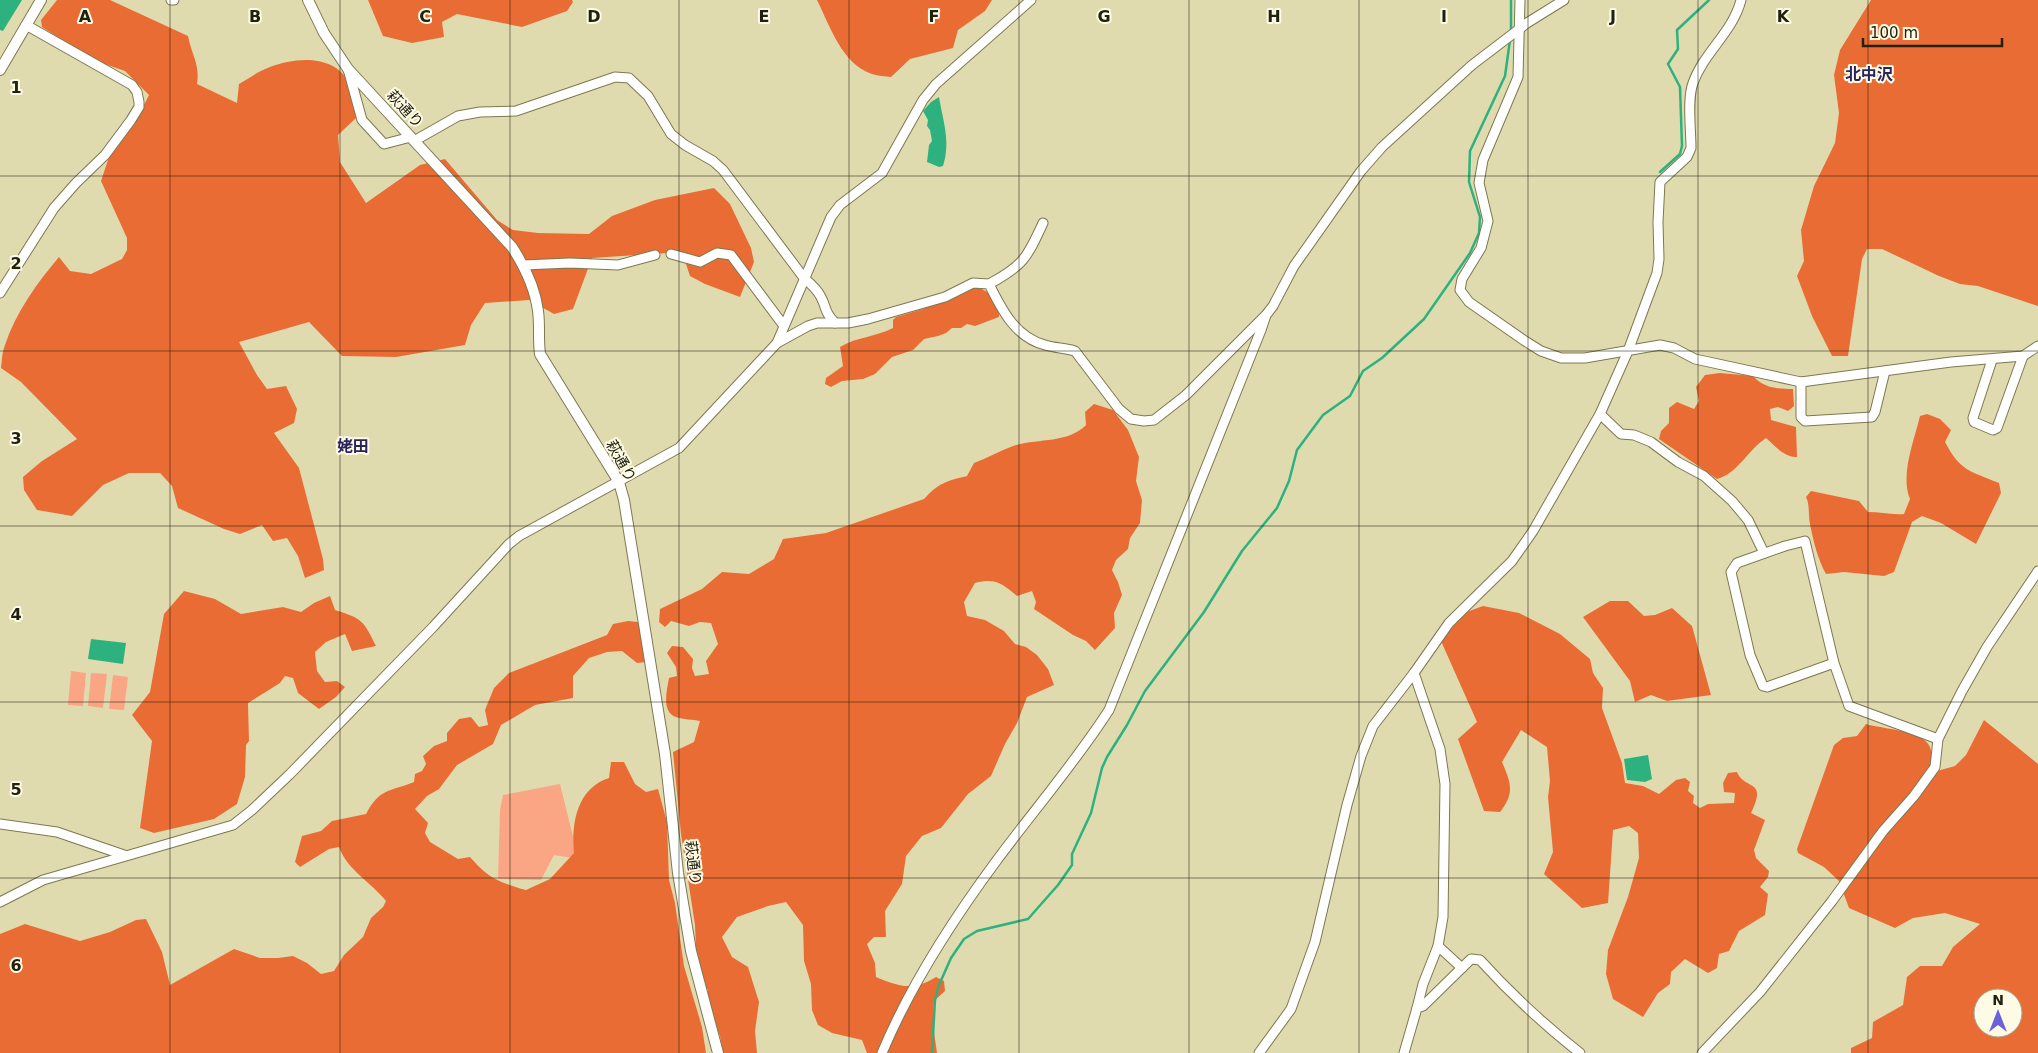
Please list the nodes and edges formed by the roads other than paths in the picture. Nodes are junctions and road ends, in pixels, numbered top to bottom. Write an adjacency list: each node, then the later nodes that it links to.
1 (41, 0): 7 (street)
2 (308, 0): 9 (street, 萩通り)
3 (1031, 0): 16 (street)
4 (1520, 0): 8 (street)
5 (1564, 0): 8 (street)
6 (1741, 0): 26 (street)
7 (26, 25): 10 (street); 18 (street)
8 (1521, 28): 20 (street); 26 (street)
9 (348, 69): 11 (street, 萩通り); 11 (street)
10 (0, 70)
11 (412, 139): 15 (street, 萩通り); 16 (street)
12 (1043, 223): 17 (street)
13 (671, 254): 23 (street)
14 (655, 255): 15 (street)
15 (524, 265): 32 (street, 萩通り)
16 (804, 278): 19 (street); 23 (street)
17 (989, 284): 20 (street); 21 (street)
18 (0, 293)
19 (826, 312): 21 (street); 22 (street)
20 (1266, 315): 45 (street)
21 (835, 322): 22 (street)
22 (817, 323): 24 (street)
23 (784, 326): 24 (street)
24 (777, 343): 32 (street)
25 (2038, 346): 27 (street)
26 (1628, 351): 30 (street); 31 (street)
27 (2023, 356): 28 (street); 28 (street)
28 (1992, 360): 29 (street)
29 (1885, 371): 30 (street); 30 (street)
30 (1801, 382)
31 (1600, 414): 33 (street); 36 (street)
32 (619, 482): 39 (street); 44 (street, 萩通り)
33 (1764, 553): 35 (street); 35 (street)
34 (2038, 571): 37 (street)
35 (1834, 662): 37 (street)
36 (1414, 673): 41 (street); 46 (street)
37 (1938, 739): 49 (street)
38 (0, 824): 39 (street)
39 (124, 855): 40 (street)
40 (0, 902)
41 (1438, 946): 42 (street); 43 (street)
42 (1462, 968): 43 (street); 48 (street)
43 (1417, 1008): 47 (street)
44 (718, 1053)
45 (882, 1053)
46 (1259, 1053)
47 (1404, 1053)
48 (1580, 1053)
49 (1702, 1053)

